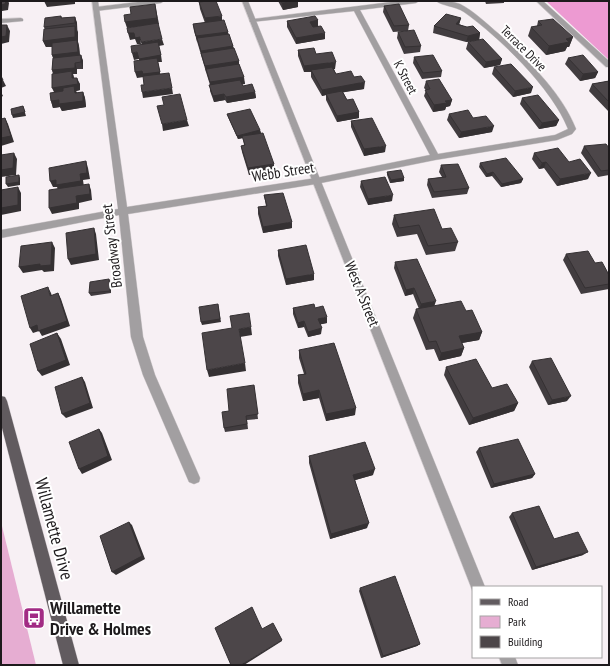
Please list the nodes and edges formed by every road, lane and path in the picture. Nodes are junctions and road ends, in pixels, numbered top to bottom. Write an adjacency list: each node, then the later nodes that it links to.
1 (161, 1): 6 (lane)
2 (245, 1): 9 (street, West A Street)
3 (416, 1): 7 (street)
4 (439, 1): 12 (street, Terrace Drive)
5 (539, 1): 11 (street)
6 (96, 5): 15 (street, Broadway Street)
7 (356, 8): 9 (street); 13 (street, K Street)
8 (21, 20): 10 (lane)
9 (253, 21): 14 (street, West A Street)
10 (1, 22)
11 (609, 64)
12 (569, 132): 13 (street, Webb Street)
13 (435, 157): 14 (street, Webb Street)
14 (316, 181): 15 (street, Webb Street); 19 (street, West A Street)
15 (123, 211): 16 (street, Webb Street); 18 (street, Broadway Street)
16 (1, 234)
17 (1, 401): 20 (main road, Willamette Drive)
18 (194, 478)
19 (478, 586)
20 (71, 665)

